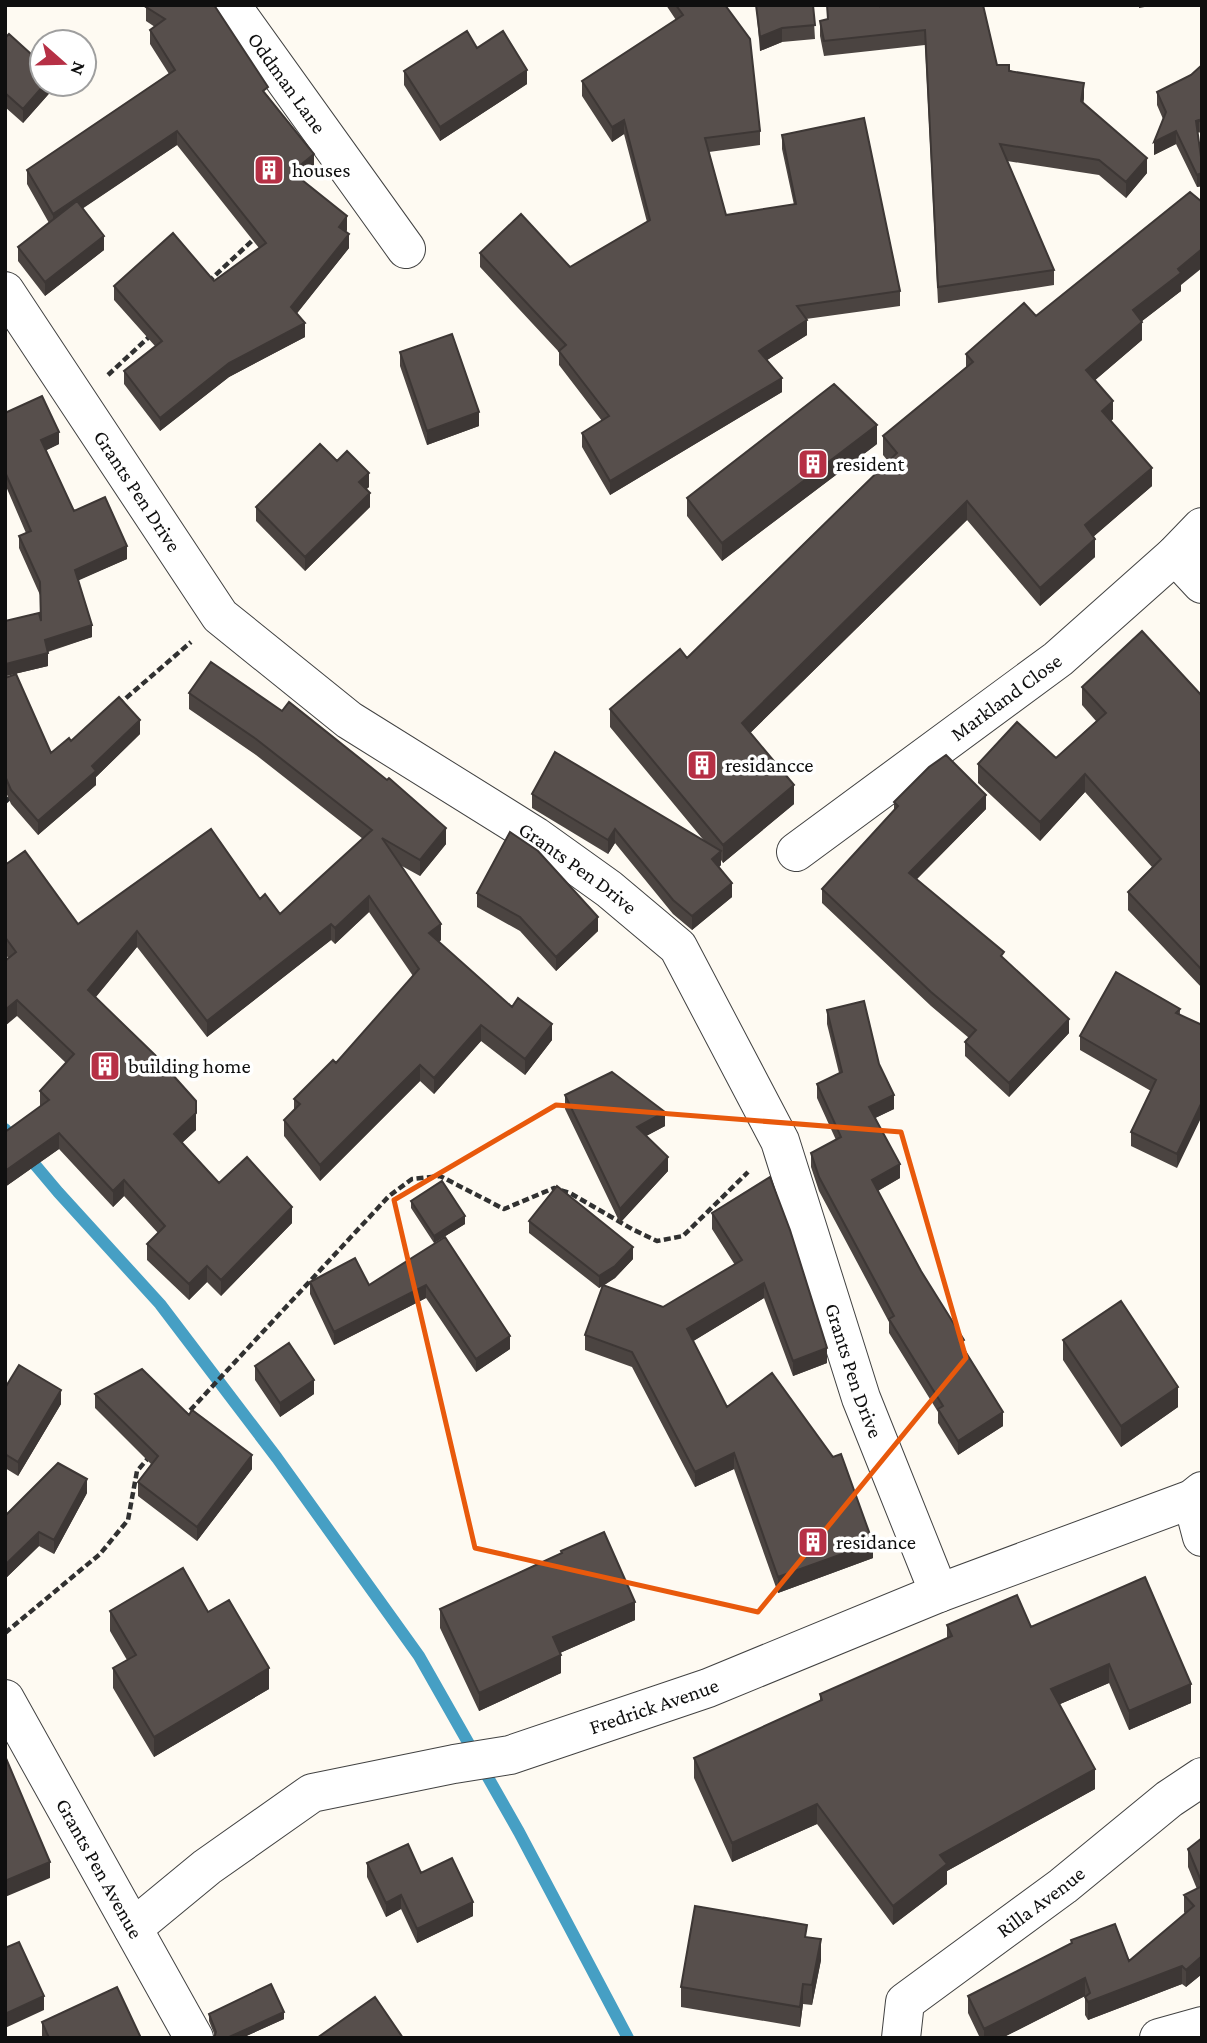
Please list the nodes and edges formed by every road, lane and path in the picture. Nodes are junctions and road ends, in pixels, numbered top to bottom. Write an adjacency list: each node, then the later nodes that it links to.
1 (230, 5): 3 (street, Oddman Lane)
2 (260, 234): 4 (path)
3 (406, 249)
4 (201, 289)
5 (5, 291): 7 (street, Grants Pen Drive)
6 (150, 336): 7 (path)
7 (79, 402): 11 (street, Grants Pen Drive)
8 (1202, 527): 9 (street, Markland Close)
9 (1175, 555): 10 (street); 15 (street, Markland Close)
10 (1202, 584)
11 (220, 616): 12 (path); 16 (street, Grants Pen Drive)
12 (108, 713)
13 (16, 793): 14 (path)
14 (5, 802)
15 (796, 852)
16 (780, 1141): 17 (path); 21 (street, Grants Pen Drive)
17 (178, 1424)
18 (153, 1452): 22 (path)
19 (1197, 1495): 20 (street); 21 (street, Fredrick Avenue)
20 (1202, 1536)
21 (939, 1592): 25 (street, Fredrick Avenue)
22 (5, 1633)
23 (5, 1699): 25 (street, Grants Pen Avenue)
24 (1202, 1777): 28 (street, Rilla Avenue)
25 (133, 1928): 27 (street, Grants Pen Avenue)
26 (1202, 2026): 29 (street)
27 (194, 2038)
28 (901, 2038)
29 (1159, 2038)

